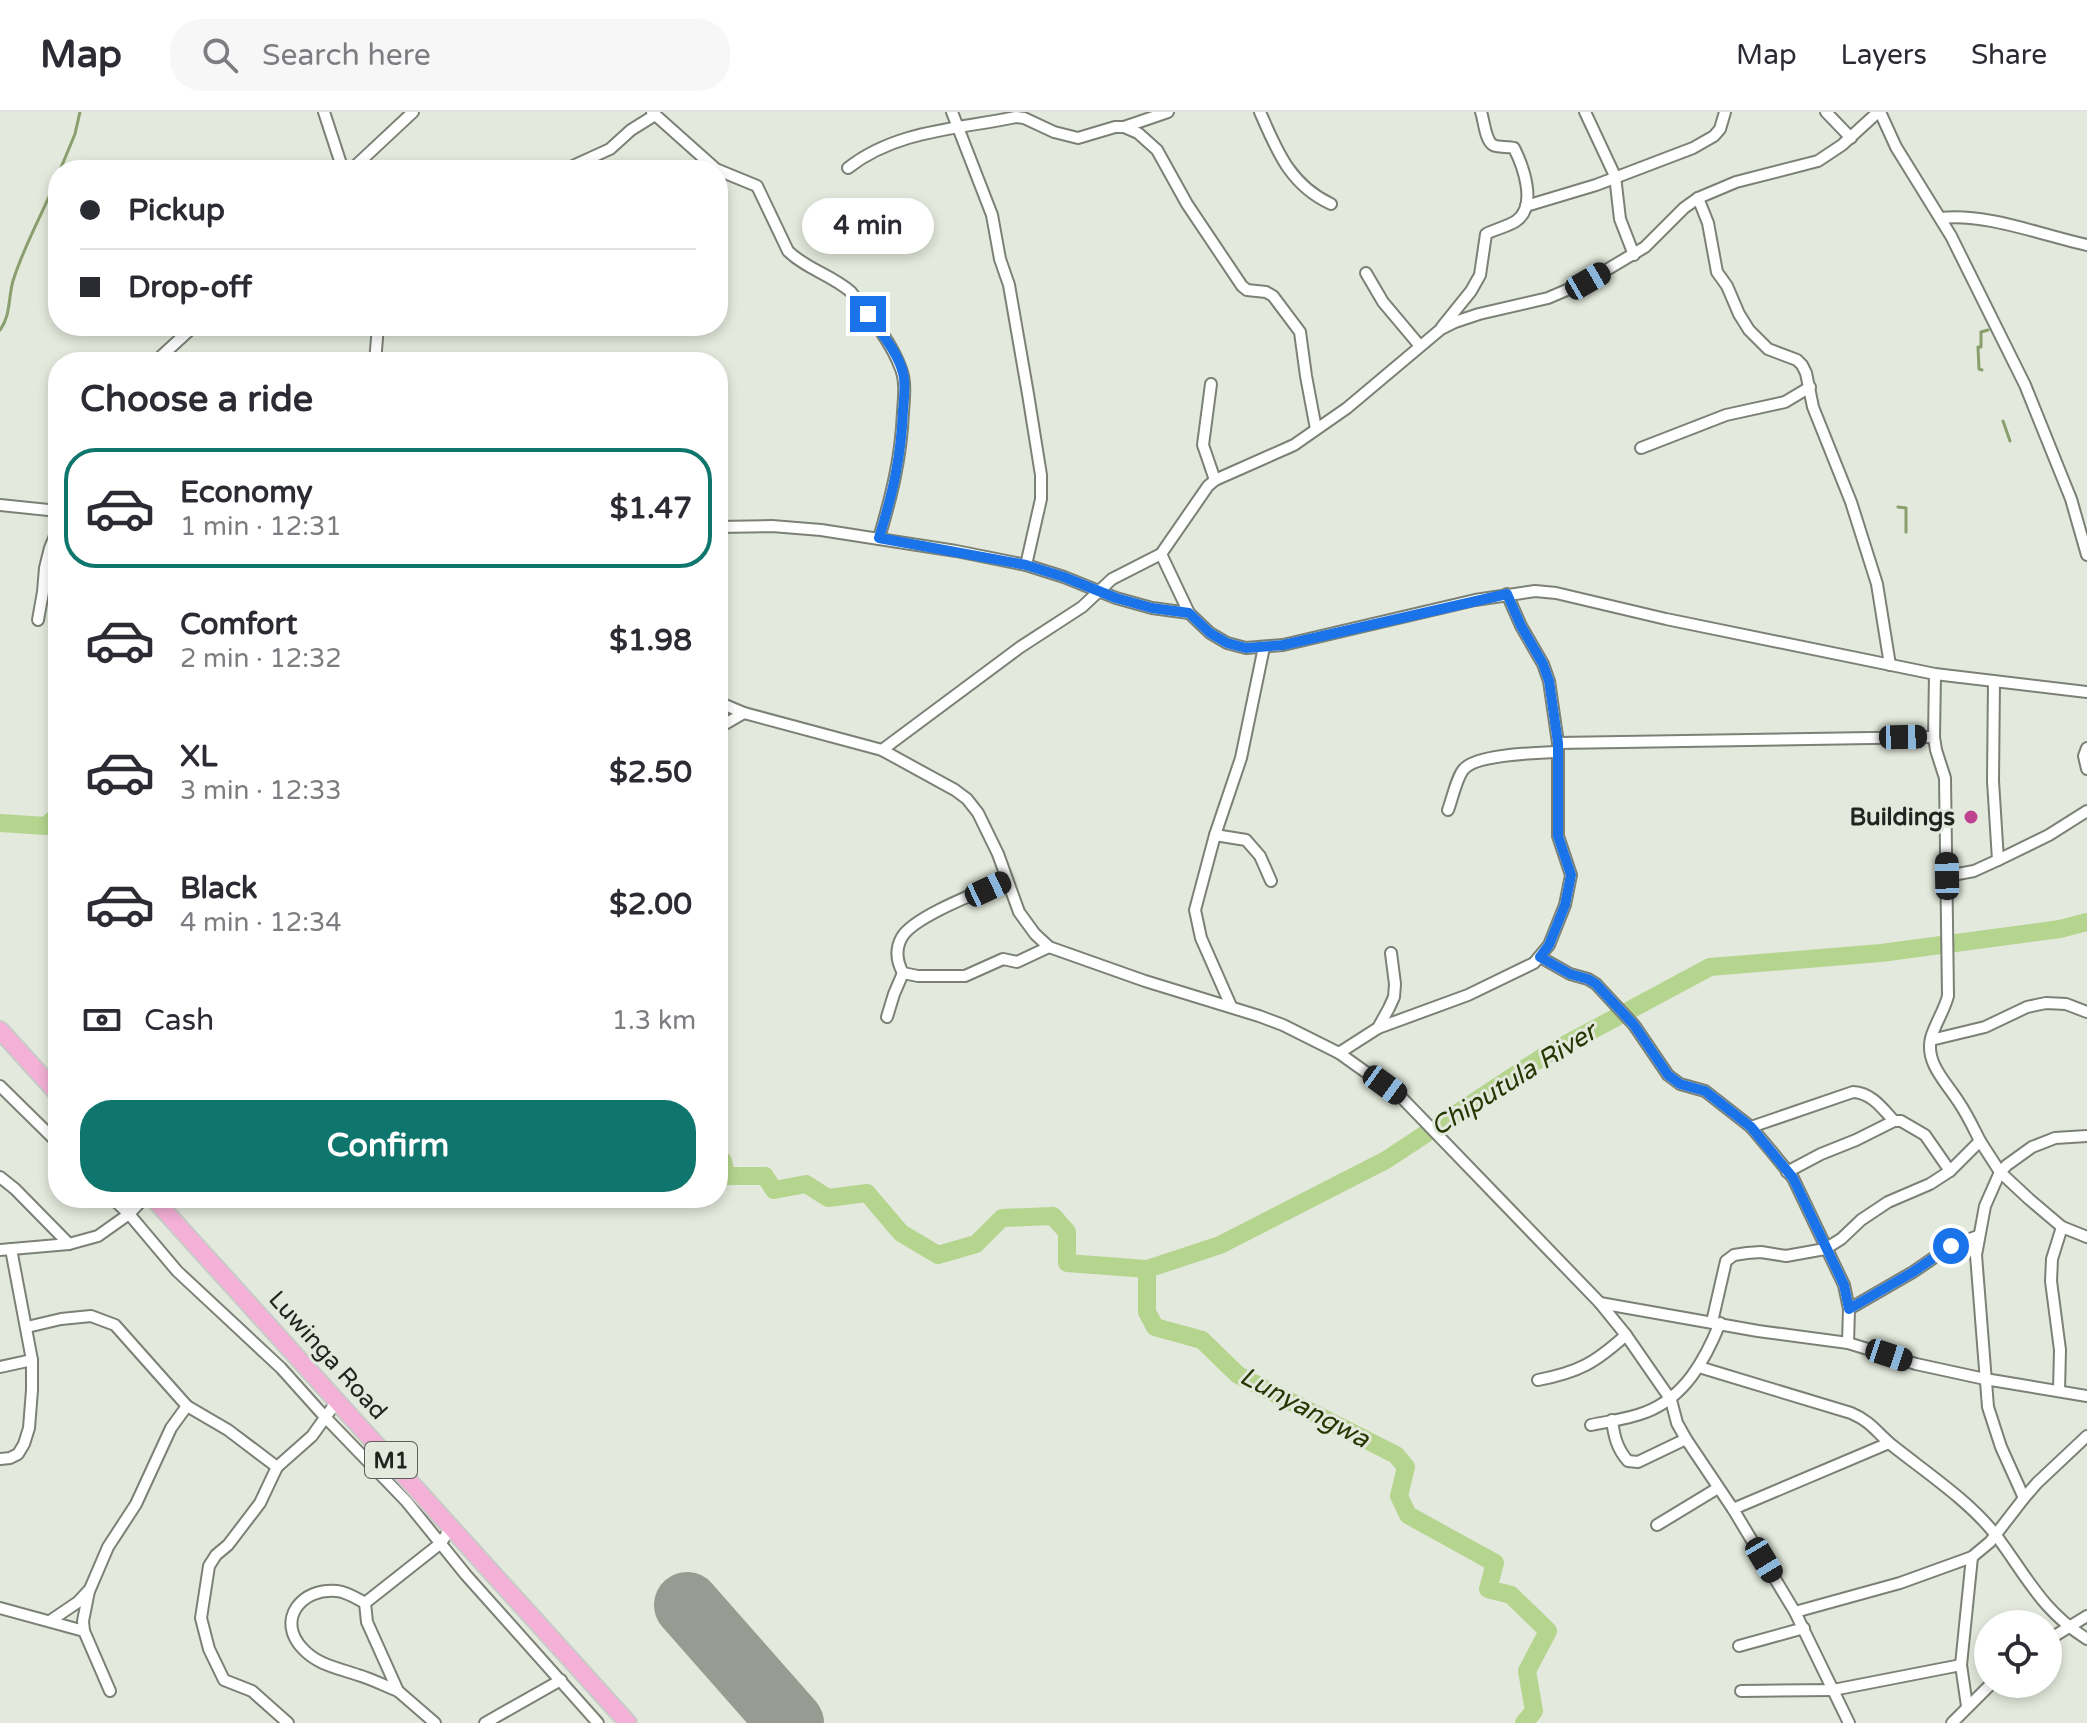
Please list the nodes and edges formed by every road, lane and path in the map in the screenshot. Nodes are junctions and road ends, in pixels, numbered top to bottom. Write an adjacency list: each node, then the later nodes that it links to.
1 (324, 112): 15 (street)
2 (413, 112): 16 (street)
3 (952, 112): 13 (street)
4 (1168, 112): 12 (street)
5 (1260, 112): 23 (street)
6 (1481, 112): 24 (street)
7 (1585, 112): 21 (street)
8 (1725, 112): 21 (street)
9 (1826, 112): 14 (street)
10 (1879, 112): 14 (street); 25 (street)
11 (654, 114): 17 (street); 18 (street)
12 (1124, 127): 13 (street); 35 (street)
13 (958, 128): 19 (street); 45 (street)
14 (1851, 138): 22 (street)
15 (340, 160)
16 (362, 160)
17 (586, 160)
18 (707, 160)
19 (848, 168)
20 (728, 174): 41 (street)
21 (1615, 176): 24 (street); 27 (street)
22 (1698, 198): 27 (street); 34 (street)
23 (1331, 204)
24 (1526, 206): 29 (street)
25 (1941, 218): 26 (street); 43 (street)
26 (2087, 245)
27 (1634, 255): 29 (street)
28 (1366, 273): 31 (street)
29 (1441, 329): 31 (street)
30 (183, 336): 32 (street)
31 (1420, 346): 35 (street)
32 (166, 352)
33 (1211, 384): 37 (street)
34 (1810, 387): 36 (street); 51 (street)
35 (1316, 429): 37 (street)
36 (1641, 448)
37 (1215, 480): 42 (street)
38 (0, 505): 39 (street)
39 (48, 510)
40 (728, 527): 41 (street)
41 (879, 538): 45 (street)
42 (1161, 554): 46 (street); 48 (street)
43 (2087, 555)
44 (48, 556): 49 (street)
45 (1026, 565): 46 (street)
46 (1099, 592): 48 (street); 61 (street)
47 (1507, 594): 50 (street); 51 (street); 59 (street)
48 (1189, 613): 50 (street)
49 (38, 620)
50 (1264, 647): 65 (street)
51 (1890, 665): 52 (street)
52 (1935, 674): 53 (street); 58 (street)
53 (1994, 681): 54 (street); 66 (street)
54 (2087, 692)
55 (728, 706): 56 (street)
56 (744, 713): 57 (street); 61 (street)
57 (728, 722)
58 (1934, 737): 59 (street); 67 (street)
59 (1558, 747): 63 (street); 72 (street)
60 (2087, 748): 62 (street)
61 (882, 750): 68 (street)
62 (2087, 769)
63 (1448, 810)
64 (2087, 811): 66 (street)
65 (1215, 835): 69 (street); 74 (street)
66 (1998, 860): 67 (street)
67 (1947, 876): 79 (street)
68 (1007, 880): 70 (street); 73 (street)
69 (1271, 881)
70 (1049, 947): 73 (street); 74 (street)
71 (1391, 953): 77 (street)
72 (1540, 957): 77 (street); 84 (street)
73 (903, 973): 76 (street)
74 (1231, 1006): 80 (street)
75 (2087, 1012): 79 (street)
76 (887, 1017)
77 (1378, 1028): 80 (street)
78 (0, 1030): 81 (highway)
79 (1931, 1040): 87 (street)
80 (1339, 1053): 102 (street)
81 (48, 1083)
82 (0, 1086): 85 (street)
83 (1894, 1121): 84 (street); 88 (street); 89 (street)
84 (1751, 1127): 89 (street)
85 (48, 1133)
86 (2087, 1136): 90 (street)
87 (1980, 1141): 88 (street); 90 (street)
88 (1950, 1171): 100 (street)
89 (1787, 1172): 100 (street)
90 (2000, 1172): 96 (street); 97 (street)
91 (0, 1177): 99 (street)
92 (123, 1208): 95 (street)
93 (135, 1208): 95 (street)
94 (162, 1208): 116 (highway, Luwinga Road / M1)
95 (129, 1214): 99 (street); 118 (street)
96 (2062, 1227): 98 (street); 113 (street)
97 (1978, 1236): 103 (street); 111 (street)
98 (2087, 1237)
99 (69, 1244): 101 (street)
100 (1825, 1249): 103 (street); 104 (street)
101 (6, 1250): 105 (street)
102 (1600, 1303): 104 (street); 106 (street)
103 (1849, 1309): 107 (street)
104 (1716, 1323): 107 (street); 110 (street)
105 (27, 1327): 108 (street); 117 (street)
106 (1626, 1335): 112 (street); 115 (street)
107 (1848, 1343): 111 (street)
108 (32, 1360): 109 (street); 125 (street)
109 (0, 1367)
110 (1699, 1367): 115 (street); 123 (street)
111 (1985, 1379): 113 (street); 128 (street)
112 (1538, 1380)
113 (2059, 1391): 114 (street)
114 (2087, 1396)
115 (1671, 1400): 119 (street); 122 (street)
116 (337, 1401): 118 (street); 131 (highway, Luwinga Road / M1)
117 (187, 1406): 126 (street); 135 (street)
118 (325, 1417): 126 (street); 133 (street)
119 (1612, 1420): 120 (street); 122 (street)
120 (1591, 1425)
121 (2085, 1438): 124 (street); 128 (street)
122 (1686, 1439): 127 (street)
123 (1889, 1443): 129 (street); 132 (street)
124 (2087, 1452)
125 (0, 1459)
126 (277, 1467): 156 (street)
127 (1718, 1488): 129 (street); 130 (street)
128 (2024, 1498): 132 (street)
129 (1733, 1509): 138 (street)
130 (1657, 1525)
131 (451, 1527): 133 (street); 160 (highway, Luwinga Road / M1)
132 (1996, 1535): 134 (street); 141 (street)
133 (441, 1543): 136 (street); 148 (street)
134 (1972, 1557): 138 (street); 147 (street)
135 (90, 1589): 140 (street); 144 (street)
136 (365, 1603): 151 (street); 151 (street)
137 (0, 1608): 140 (street)
138 (1795, 1612): 142 (street)
139 (2087, 1616): 141 (street)
140 (50, 1621): 144 (street)
141 (2067, 1626): 143 (street); 145 (street)
142 (1804, 1628): 146 (street); 149 (street)
143 (2062, 1630)
144 (84, 1631): 150 (street)
145 (2087, 1639)
146 (1739, 1646)
147 (1961, 1665): 149 (street); 154 (street)
148 (561, 1680): 158 (street); 159 (street)
149 (1833, 1690): 152 (street); 155 (street)
150 (110, 1691)
151 (398, 1691): 157 (street)
152 (1741, 1691)
153 (1976, 1698): 154 (street)
154 (1967, 1706): 161 (street)
155 (1845, 1722)
156 (288, 1723)
157 (435, 1723)
158 (485, 1723)
159 (598, 1723)
160 (628, 1723)
161 (1952, 1723)

